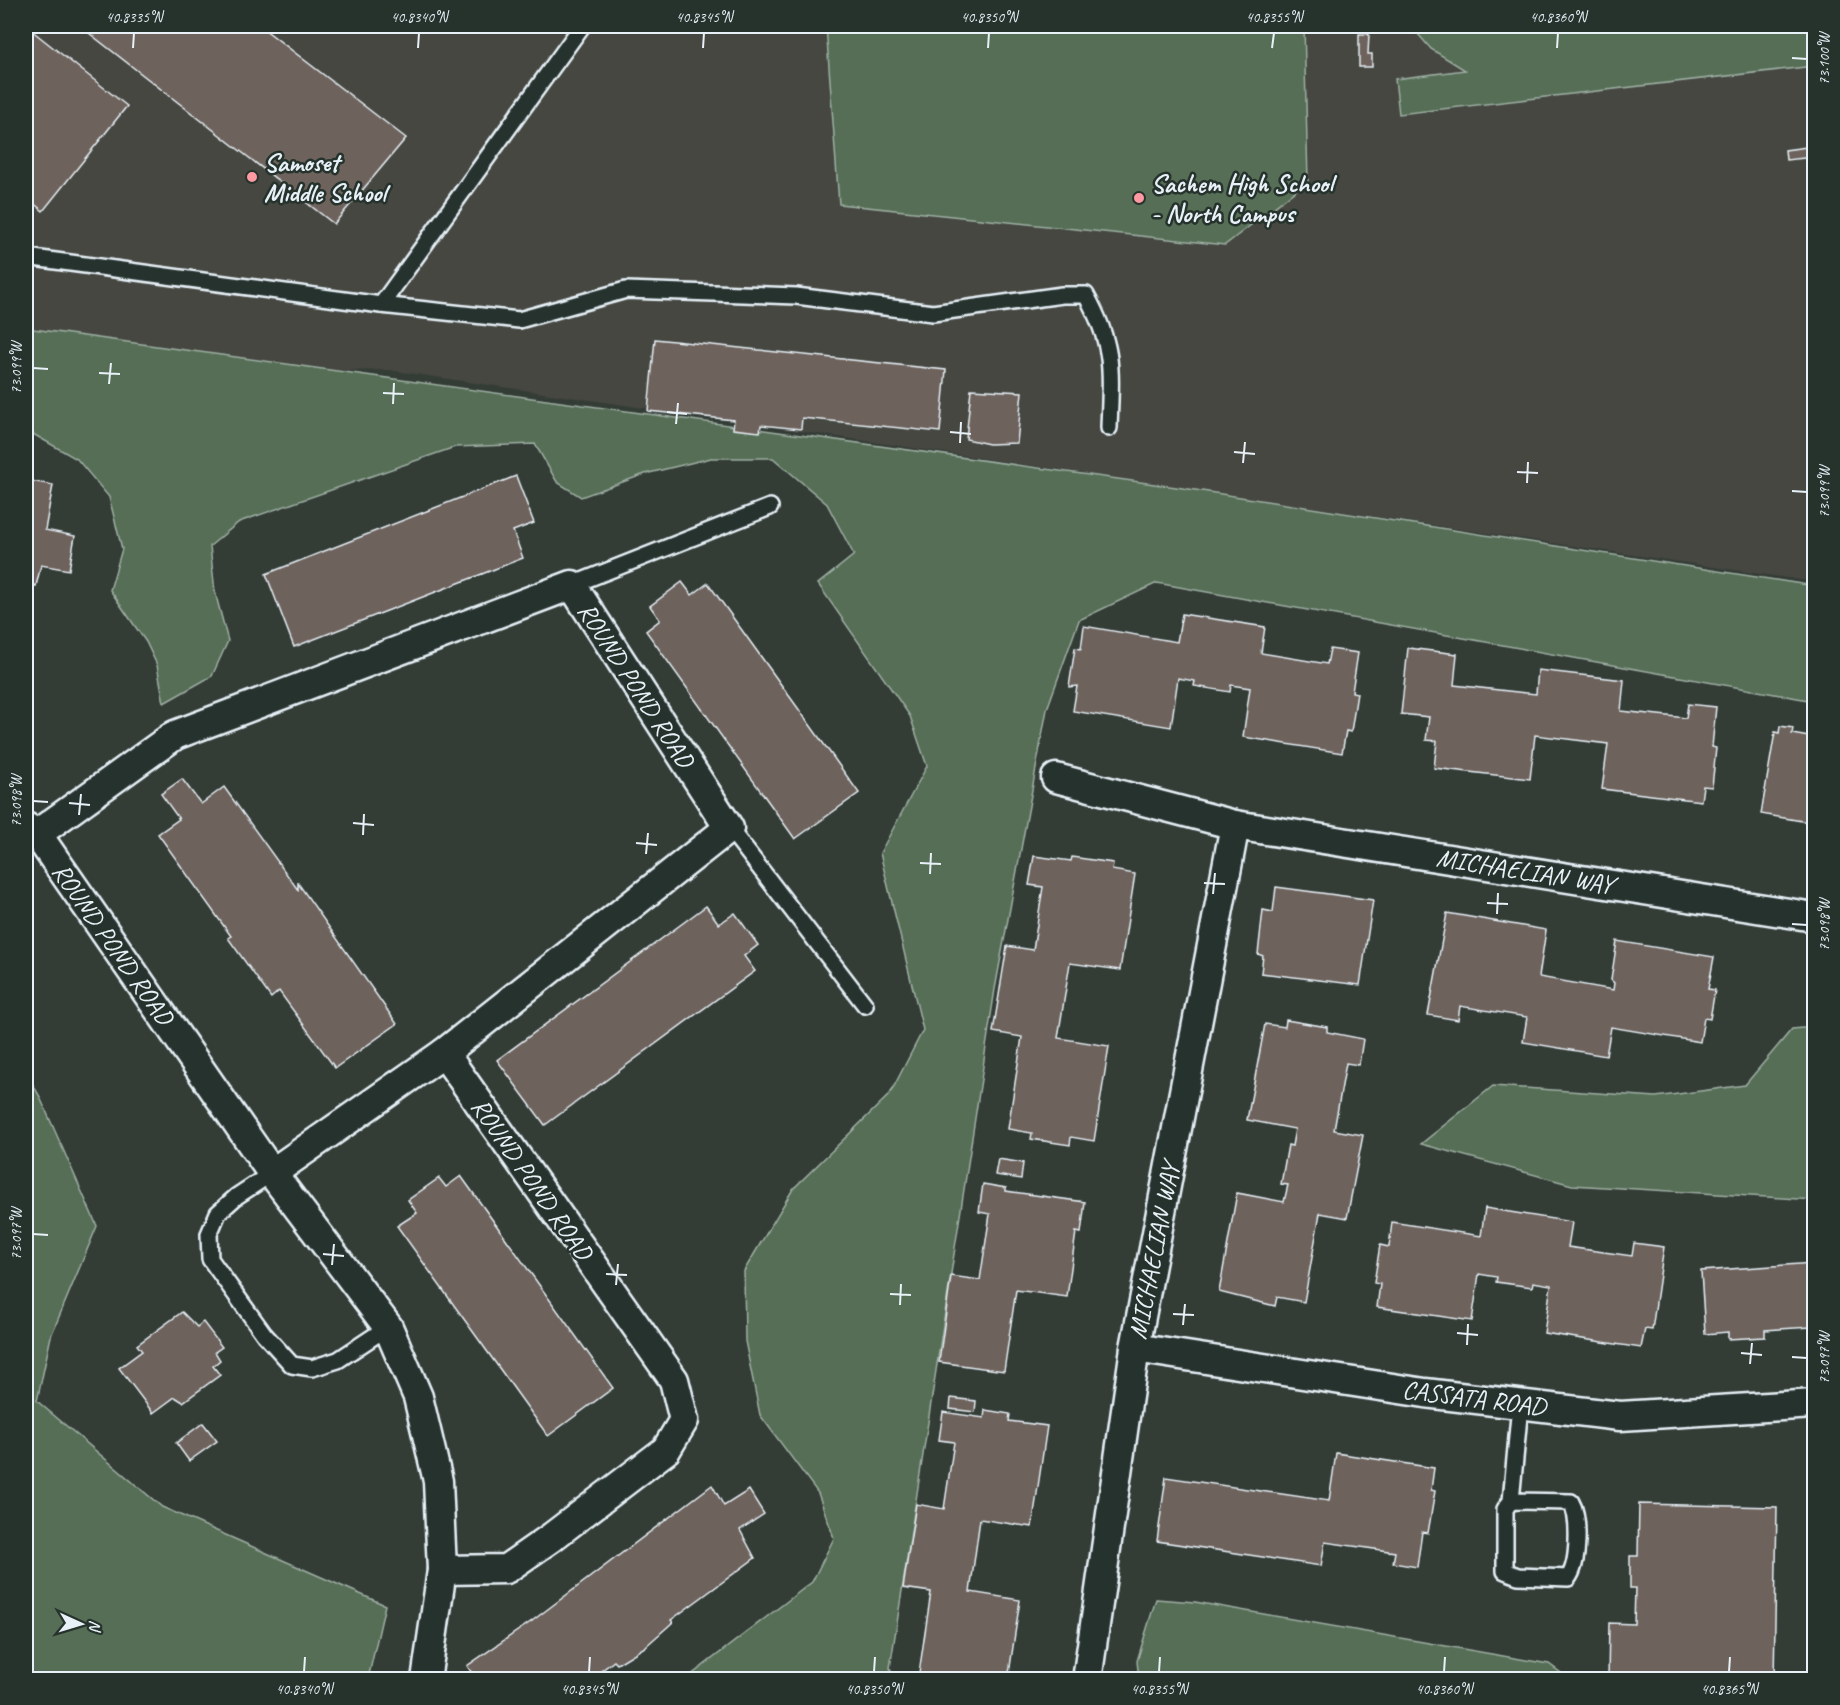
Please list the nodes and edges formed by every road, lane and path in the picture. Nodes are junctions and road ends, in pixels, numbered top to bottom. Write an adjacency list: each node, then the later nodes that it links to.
1 (582, 26): 3 (lane)
2 (26, 257): 3 (lane)
3 (381, 305): 4 (lane)
4 (1108, 428)
5 (770, 507): 6 (lane)
6 (572, 585): 9 (street, ROUND POND ROAD); 10 (street, ROUND POND ROAD)
7 (1056, 778): 8 (street, MICHAELIAN WAY)
8 (1235, 825): 11 (street, MICHAELIAN WAY); 16 (street, MICHAELIAN WAY)
9 (729, 828): 12 (lane); 13 (street)
10 (31, 830): 14 (street, ROUND POND ROAD)
11 (1815, 917)
12 (865, 1005)
13 (444, 1053): 14 (street); 20 (street, ROUND POND ROAD)
14 (272, 1173): 15 (street, ROUND POND ROAD); 15 (lane)
15 (388, 1327): 20 (street, ROUND POND ROAD)
16 (1135, 1348): 18 (street, CASSATA ROAD); 22 (street, MICHAELIAN WAY)
17 (1815, 1404): 18 (street, CASSATA ROAD)
18 (1520, 1405): 19 (lane)
19 (1511, 1501): 19 (lane)
20 (442, 1570): 21 (street, ROUND POND ROAD)
21 (426, 1680)
22 (1087, 1680)

